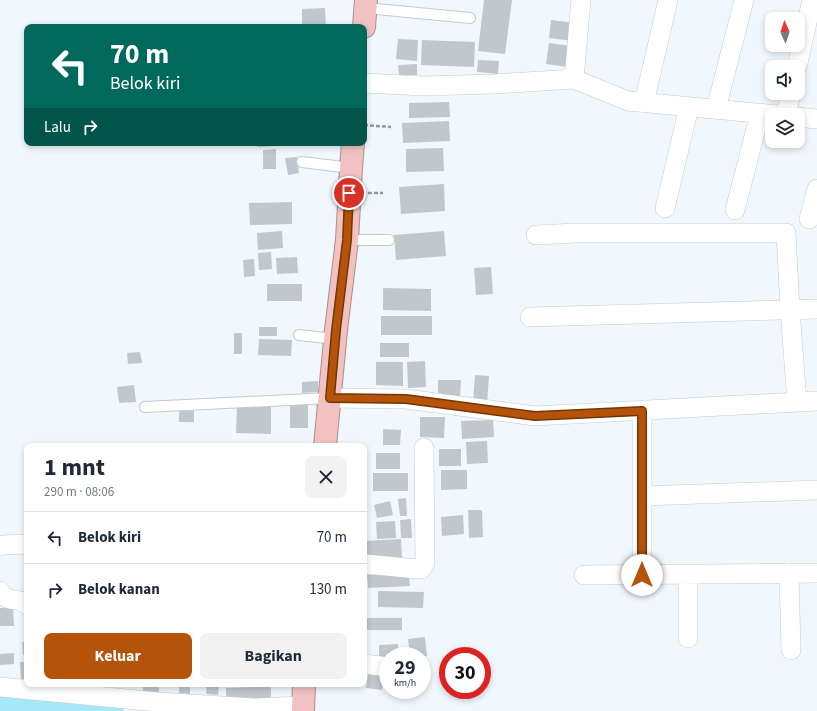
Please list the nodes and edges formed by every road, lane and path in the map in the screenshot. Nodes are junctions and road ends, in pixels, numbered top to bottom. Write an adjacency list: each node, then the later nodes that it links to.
1 (580, 0): 8 (street)
2 (668, 0): 10 (street)
3 (744, 0): 12 (street)
4 (812, 0): 7 (street)
5 (365, 12): 6 (lane)
6 (470, 18)
7 (799, 60)
8 (574, 79): 9 (street); 10 (street)
9 (367, 83)
10 (644, 103): 11 (street)
11 (689, 107): 12 (street); 23 (street)
12 (716, 109): 13 (street)
13 (765, 114)
14 (805, 118): 15 (street)
15 (817, 119)
16 (367, 125): 18 (path)
17 (765, 125): 24 (street)
18 (391, 127)
19 (353, 146): 21 (highway)
20 (302, 162): 21 (lane)
21 (351, 168): 27 (highway)
22 (817, 189): 25 (street)
23 (665, 208)
24 (735, 210)
25 (809, 219)
26 (536, 235): 30 (street)
27 (347, 240): 28 (lane); 33 (highway)
28 (390, 240)
29 (817, 309): 30 (street)
30 (790, 310): 31 (street); 36 (street)
31 (530, 317)
32 (299, 335): 33 (lane)
33 (335, 339): 34 (highway)
34 (330, 398): 37 (lane); 38 (street); 39 (highway)
35 (817, 401): 36 (street)
36 (797, 402): 38 (street)
37 (145, 407)
38 (642, 411): 42 (street)
39 (325, 443)
40 (424, 448): 45 (street)
41 (817, 490): 42 (street)
42 (642, 496): 50 (street)
43 (24, 544): 44 (street)
44 (0, 546)
45 (367, 564)
46 (789, 573): 47 (street); 48 (street); 54 (street)
47 (817, 573)
48 (688, 574): 50 (street); 53 (street)
49 (584, 575): 50 (street)
50 (642, 575)
51 (0, 591): 52 (street)
52 (24, 603)
53 (688, 638)
54 (790, 650)
55 (367, 664): 56 (street)
56 (379, 666)
57 (0, 687): 59 (street)
58 (304, 687): 59 (highway)
59 (303, 709)

